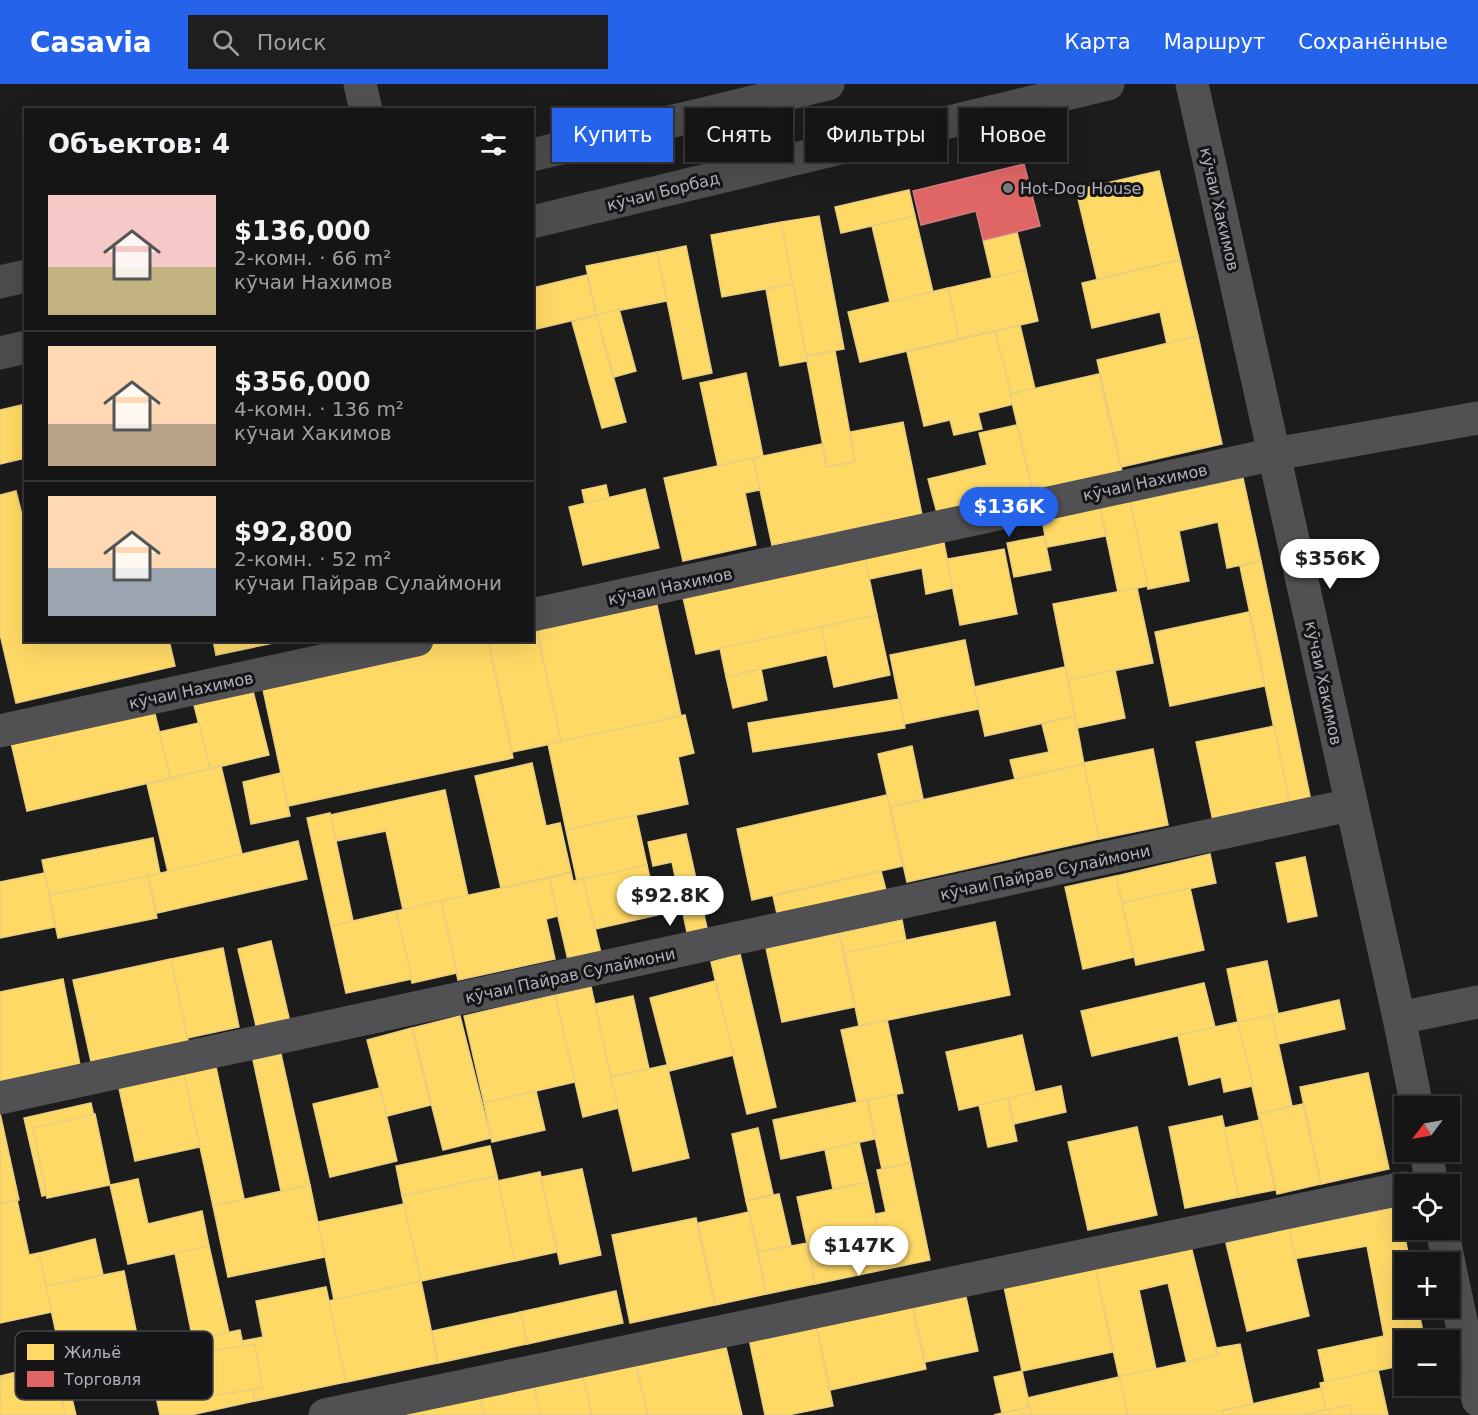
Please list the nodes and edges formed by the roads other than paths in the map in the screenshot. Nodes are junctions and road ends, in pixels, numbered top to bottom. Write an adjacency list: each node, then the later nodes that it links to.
1 (828, 84): 4 (main road)
2 (1108, 84): 5 (main road, кӯчаи Борбад)
3 (1192, 84): 11 (street, кӯчаи Хакимов)
4 (534, 155)
5 (534, 222)
6 (24, 276): 7 (main road)
7 (0, 282)
8 (24, 347): 9 (main road)
9 (0, 353)
10 (1478, 418): 11 (street, кӯчаи Нахимов)
11 (1275, 454): 12 (street, кӯчаи Нахимов); 15 (street, кӯчаи Хакимов)
12 (534, 615)
13 (408, 642): 14 (street, кӯчаи Нахимов)
14 (0, 731)
15 (1350, 806): 17 (street, кӯчаи Хакимов); 19 (street, кӯчаи Пайрав Сулаймони)
16 (1478, 1002): 17 (street)
17 (1399, 1018): 18 (street, кӯчаи Хакимов)
18 (1415, 1096)
19 (0, 1098)
20 (1394, 1185): 23 (street)
21 (1460, 1315): 22 (street)
22 (1478, 1400)
23 (325, 1415)

